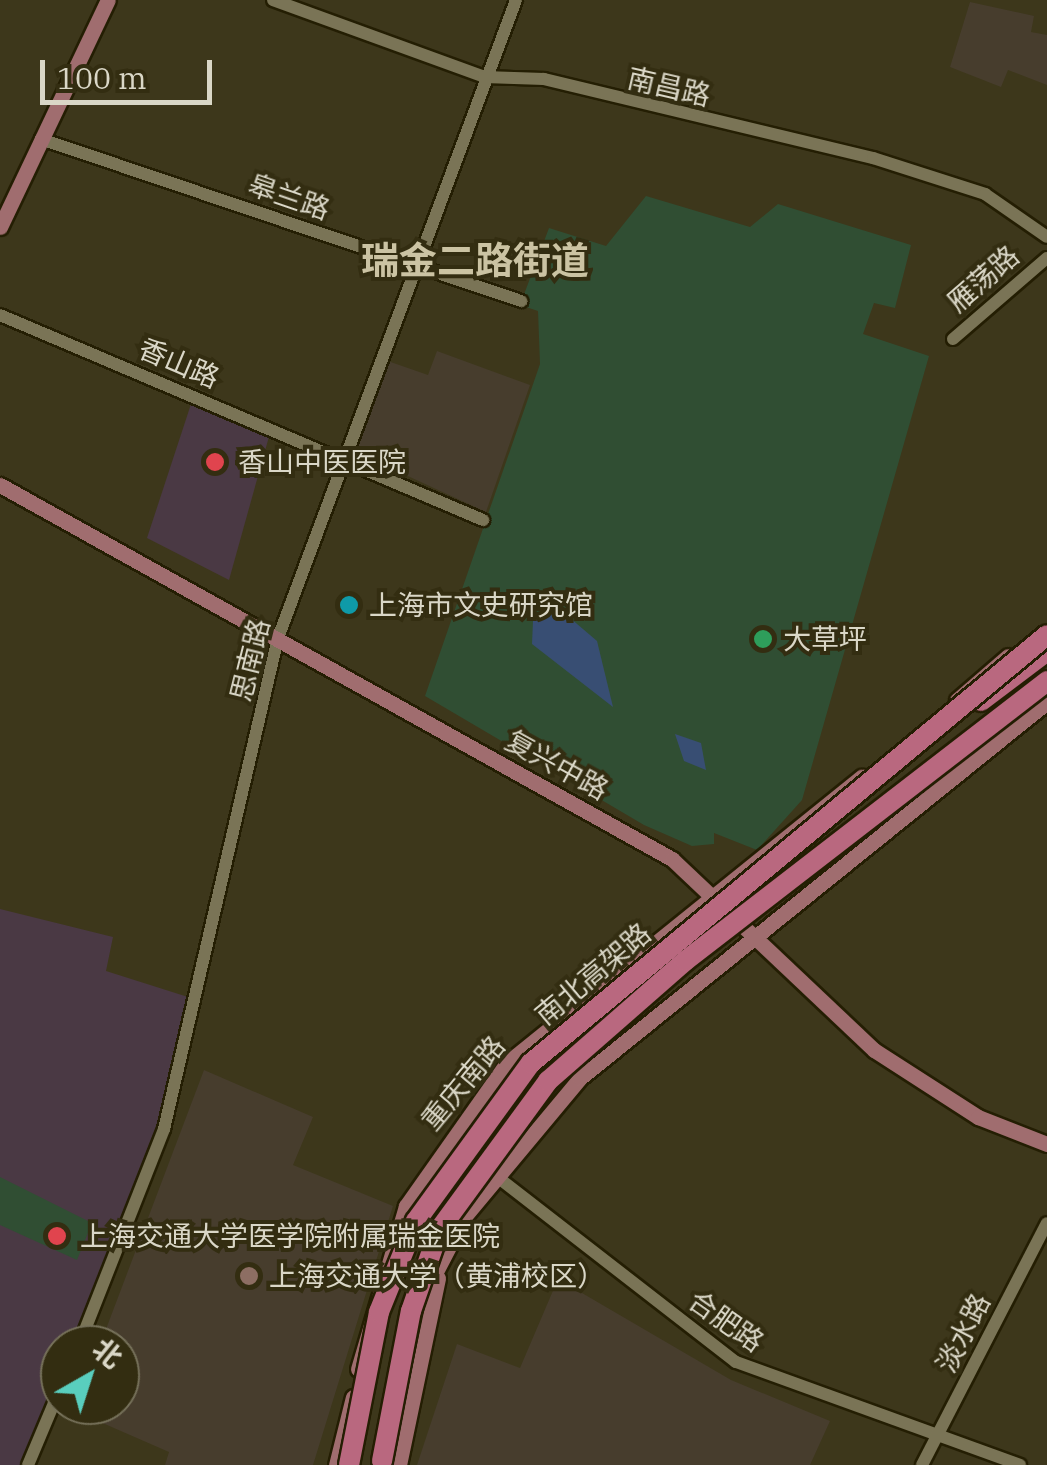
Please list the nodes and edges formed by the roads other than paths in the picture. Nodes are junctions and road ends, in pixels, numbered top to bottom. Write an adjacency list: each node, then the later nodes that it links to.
1 (108, 0): 5 (main road)
2 (273, 0): 4 (street, 南昌路)
3 (516, 0): 4 (street, 思南路)
4 (484, 77): 7 (street, 南昌路); 9 (street, 思南路)
5 (41, 139): 6 (main road); 9 (street, 皋兰路)
6 (0, 227)
7 (1047, 237)
8 (1047, 258): 12 (street, 雁荡路)
9 (411, 266): 10 (street, 皋兰路); 13 (street, 思南路)
10 (521, 301)
11 (0, 314): 13 (street, 香山路)
12 (953, 339)
13 (340, 458): 15 (street, 香山路); 18 (street, 思南路)
14 (0, 485): 18 (main road, 复兴中路)
15 (482, 520)
16 (1047, 627): 21 (main road, 重庆南路)
17 (1047, 635): 24 (highway, bridge)
18 (278, 638): 25 (main road, 复兴中路); 31 (street, 思南路)
19 (1047, 649): 20 (main road, 重庆南路); 24 (highway, 南北高架路)
20 (1023, 663): 21 (main road); 24 (main road, 重庆南路)
21 (997, 664): 24 (main road, 重庆南路)
22 (1047, 681): 34 (highway, 南北高架路, bridge)
23 (1047, 702): 26 (main road)
24 (930, 734): 25 (main road, 重庆南路); 36 (highway, 南北高架路, bridge)
25 (714, 895): 26 (main road, 复兴中路); 27 (main road, 重庆南路)
26 (747, 936): 28 (main road, 复兴中路); 29 (main road)
27 (447, 1138): 29 (street, 合肥路); 36 (main road, 重庆南路)
28 (1047, 1144)
29 (496, 1176): 33 (street, 合肥路); 34 (main road)
30 (1047, 1223): 33 (street, 淡水路)
31 (86, 1325)
32 (45, 1425): 35 (street)
33 (937, 1437): 37 (street, 淡水路); 38 (street, 合肥路)
34 (385, 1464)
35 (28, 1465)
36 (343, 1465)
37 (922, 1465)
38 (1020, 1465)

